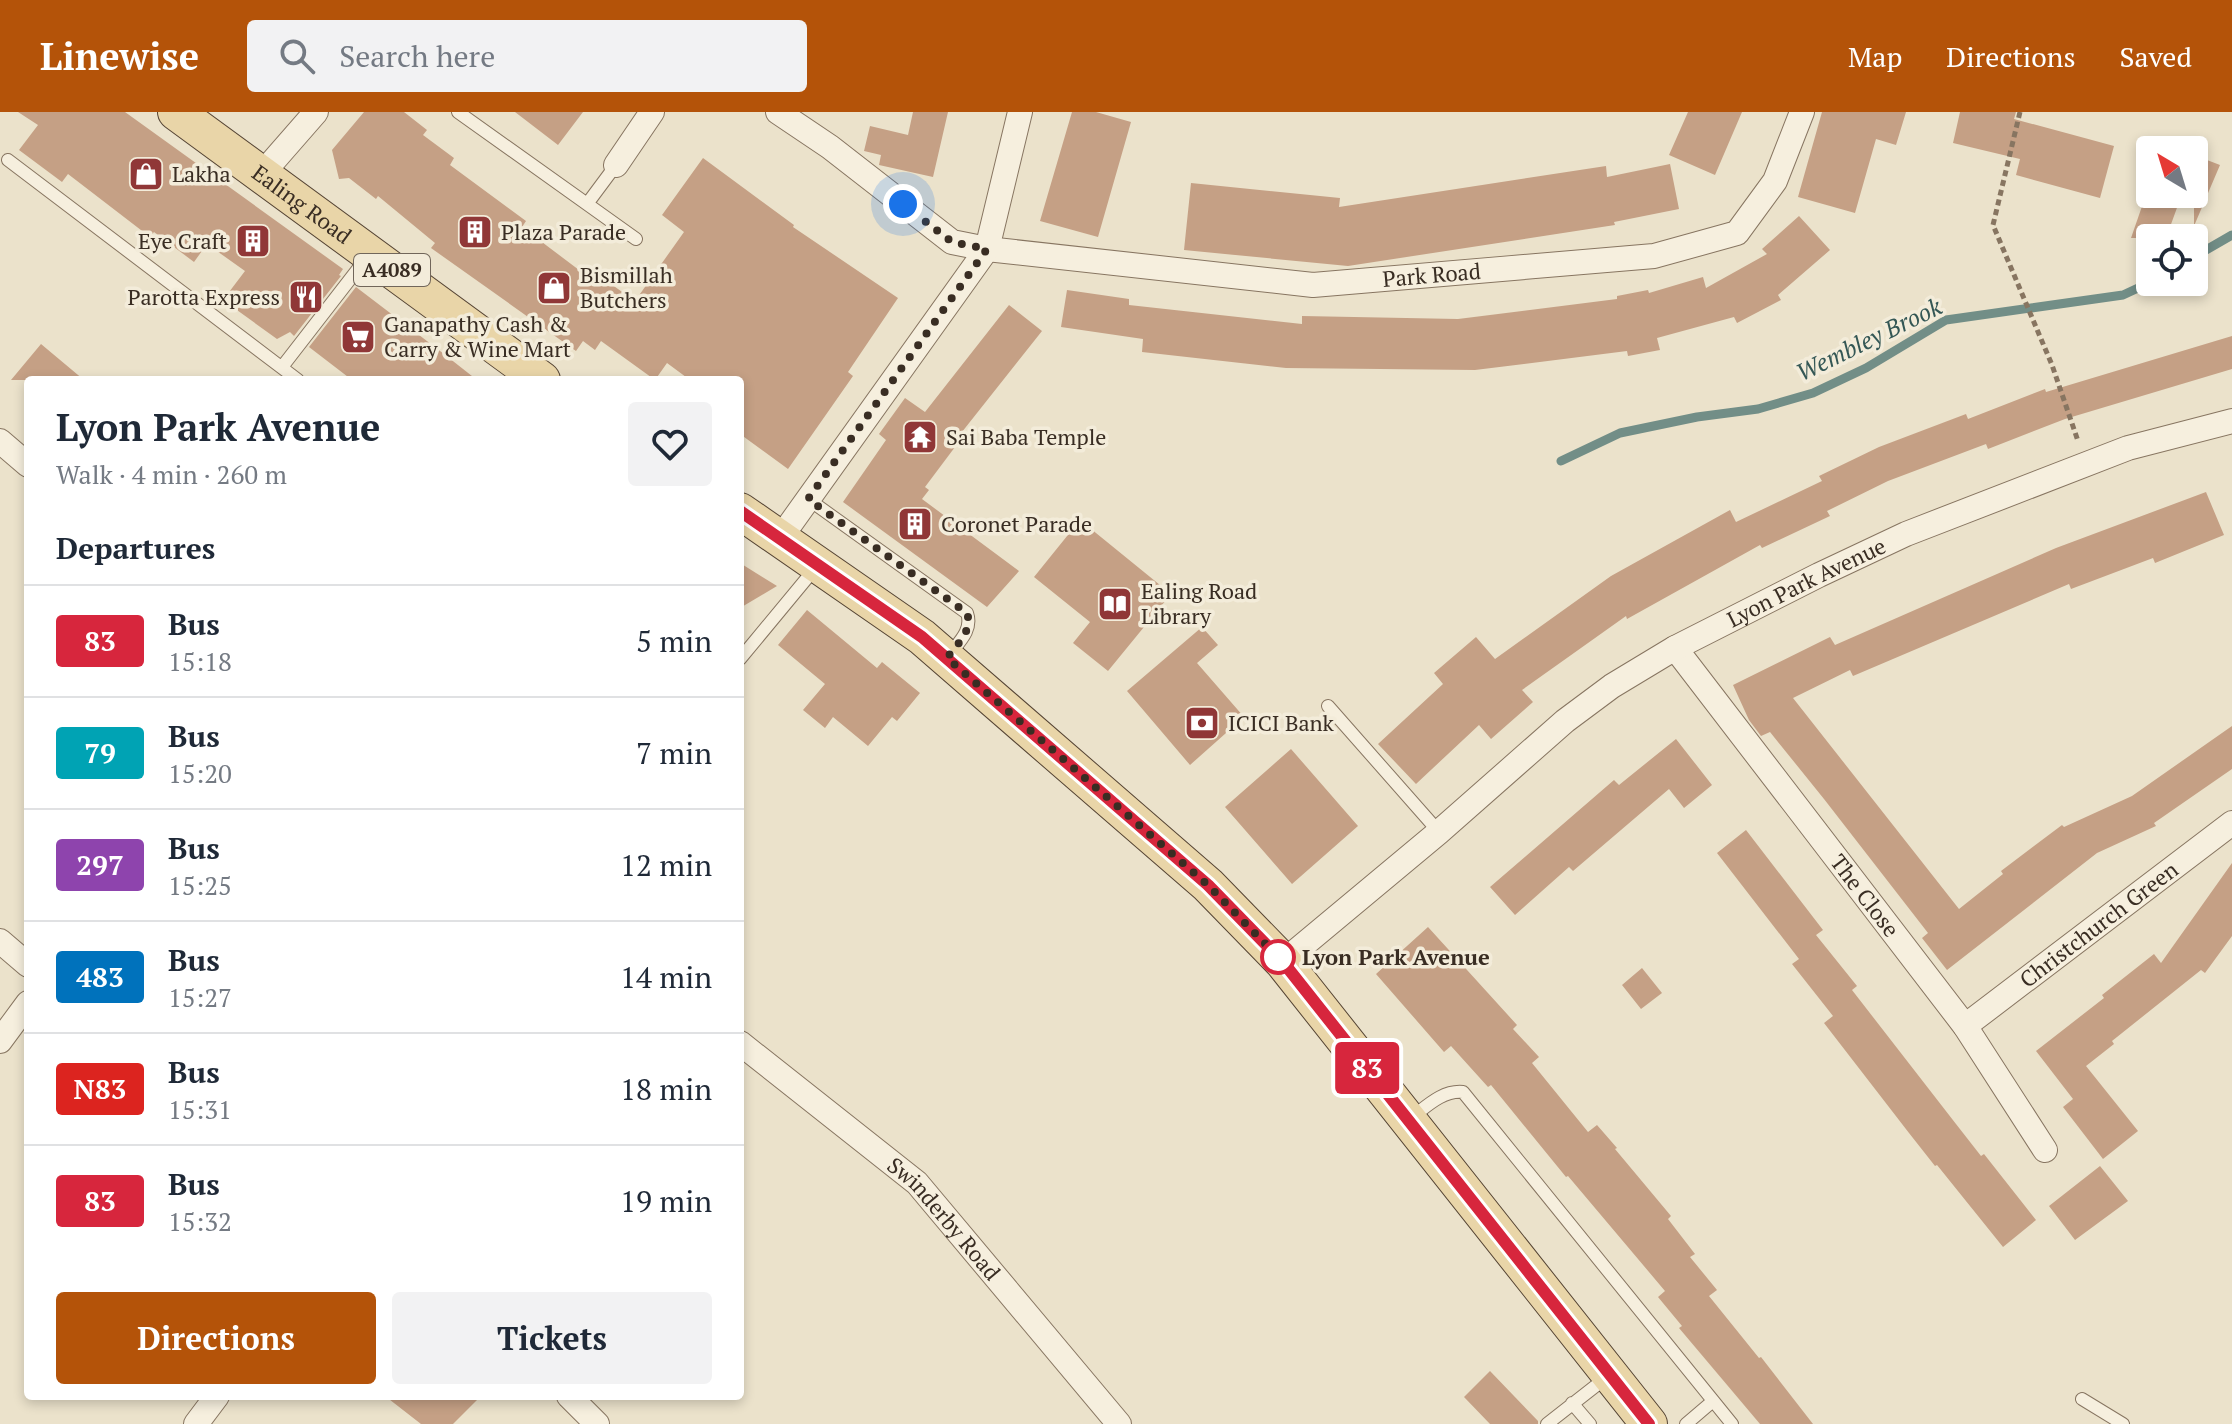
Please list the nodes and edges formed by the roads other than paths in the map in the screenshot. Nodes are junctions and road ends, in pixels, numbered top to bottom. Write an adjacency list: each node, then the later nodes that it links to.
1 (176, 112): 10 (main road, Ealing Road / A4089)
2 (316, 112): 10 (street)
3 (458, 112): 11 (lane)
4 (652, 112): 9 (street)
5 (778, 112): 13 (street, Park Road)
6 (1020, 112): 13 (street)
7 (1802, 112): 13 (street, Park Road)
8 (8, 160): 15 (lane)
9 (616, 165): 11 (lane)
10 (261, 175): 14 (main road, Ealing Road / A4089)
11 (587, 204): 12 (lane)
12 (636, 239)
13 (987, 249): 21 (street)
14 (369, 253): 15 (lane); 16 (main road, Ealing Road / A4089)
15 (282, 367): 17 (lane)
16 (525, 375)
17 (293, 376)
18 (2232, 421): 25 (street, Lyon Park Avenue)
19 (0, 441): 20 (street)
20 (24, 462)
21 (808, 499): 23 (street); 27 (lane)
22 (744, 514): 23 (main road)
23 (781, 537): 24 (main road)
24 (819, 563): 26 (lane); 27 (main road)
25 (1675, 648): 30 (street, Lyon Park Avenue); 35 (street, The Close)
26 (744, 654)
27 (947, 658): 33 (main road)
28 (1328, 706): 30 (lane)
29 (2232, 823): 35 (street, Christchurch Green)
30 (1439, 832): 33 (street, Lyon Park Avenue)
31 (0, 941): 32 (street)
32 (24, 962)
33 (1283, 962): 38 (main road)
34 (24, 1008): 36 (street)
35 (1965, 1026): 39 (street, The Close)
36 (0, 1041)
37 (744, 1046): 48 (street, Swinderby Road)
38 (1408, 1120): 40 (main road); 44 (lane)
39 (2045, 1150)
40 (1610, 1375): 45 (lane); 51 (main road)
41 (2082, 1399): 54 (lane)
42 (214, 1400): 46 (street)
43 (573, 1400): 47 (street)
44 (1713, 1401): 52 (lane); 53 (lane)
45 (1572, 1403): 49 (lane); 50 (lane)
46 (196, 1424)
47 (597, 1424)
48 (1119, 1424)
49 (1547, 1424)
50 (1590, 1424)
51 (1649, 1424)
52 (1686, 1424)
53 (1732, 1424)
54 (2123, 1424)

